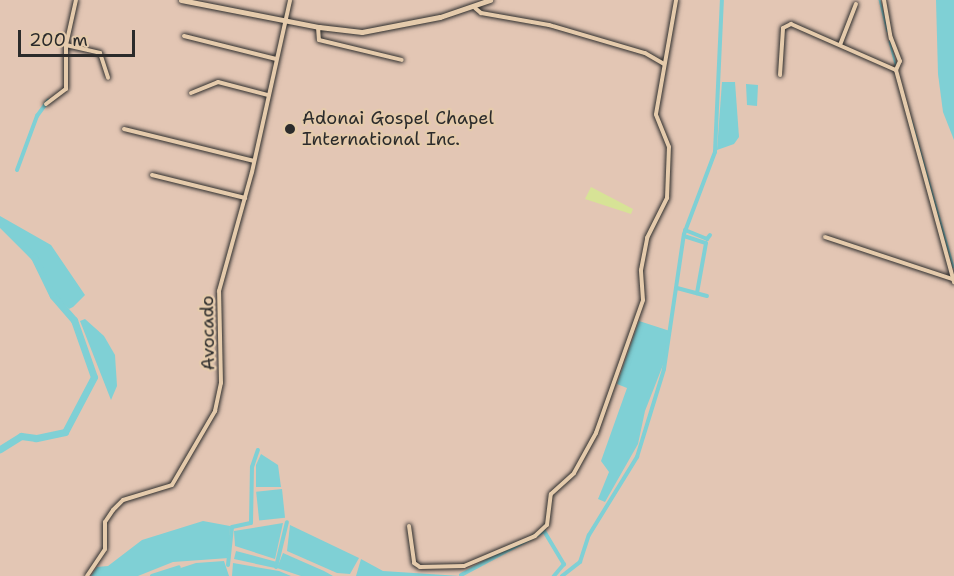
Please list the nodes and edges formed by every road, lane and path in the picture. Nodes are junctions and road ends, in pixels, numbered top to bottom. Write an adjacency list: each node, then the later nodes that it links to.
1 (76, 0): 12 (street)
2 (181, 0): 9 (street)
3 (290, 0): 9 (street, Avocado)
4 (490, 0): 8 (street)
5 (676, 0): 16 (street)
6 (884, 0): 17 (street)
7 (855, 4): 13 (street)
8 (475, 8): 10 (street); 16 (street)
9 (286, 19): 10 (street); 14 (street, Avocado)
10 (318, 27): 15 (street)
11 (184, 36): 14 (street)
12 (66, 45): 19 (street); 22 (street)
13 (840, 45): 17 (street); 18 (street)
14 (276, 59): 21 (street, Avocado)
15 (402, 60)
16 (664, 64): 29 (street)
17 (896, 70): 28 (street)
18 (780, 75)
19 (108, 78)
20 (191, 93): 21 (street)
21 (268, 94): 24 (street, Avocado)
22 (46, 104)
23 (124, 129): 24 (street)
24 (254, 160): 26 (street, Avocado)
25 (152, 175): 26 (street)
26 (244, 198): 30 (street, Avocado)
27 (825, 237): 28 (street)
28 (954, 280)
29 (409, 526)
30 (87, 576)

